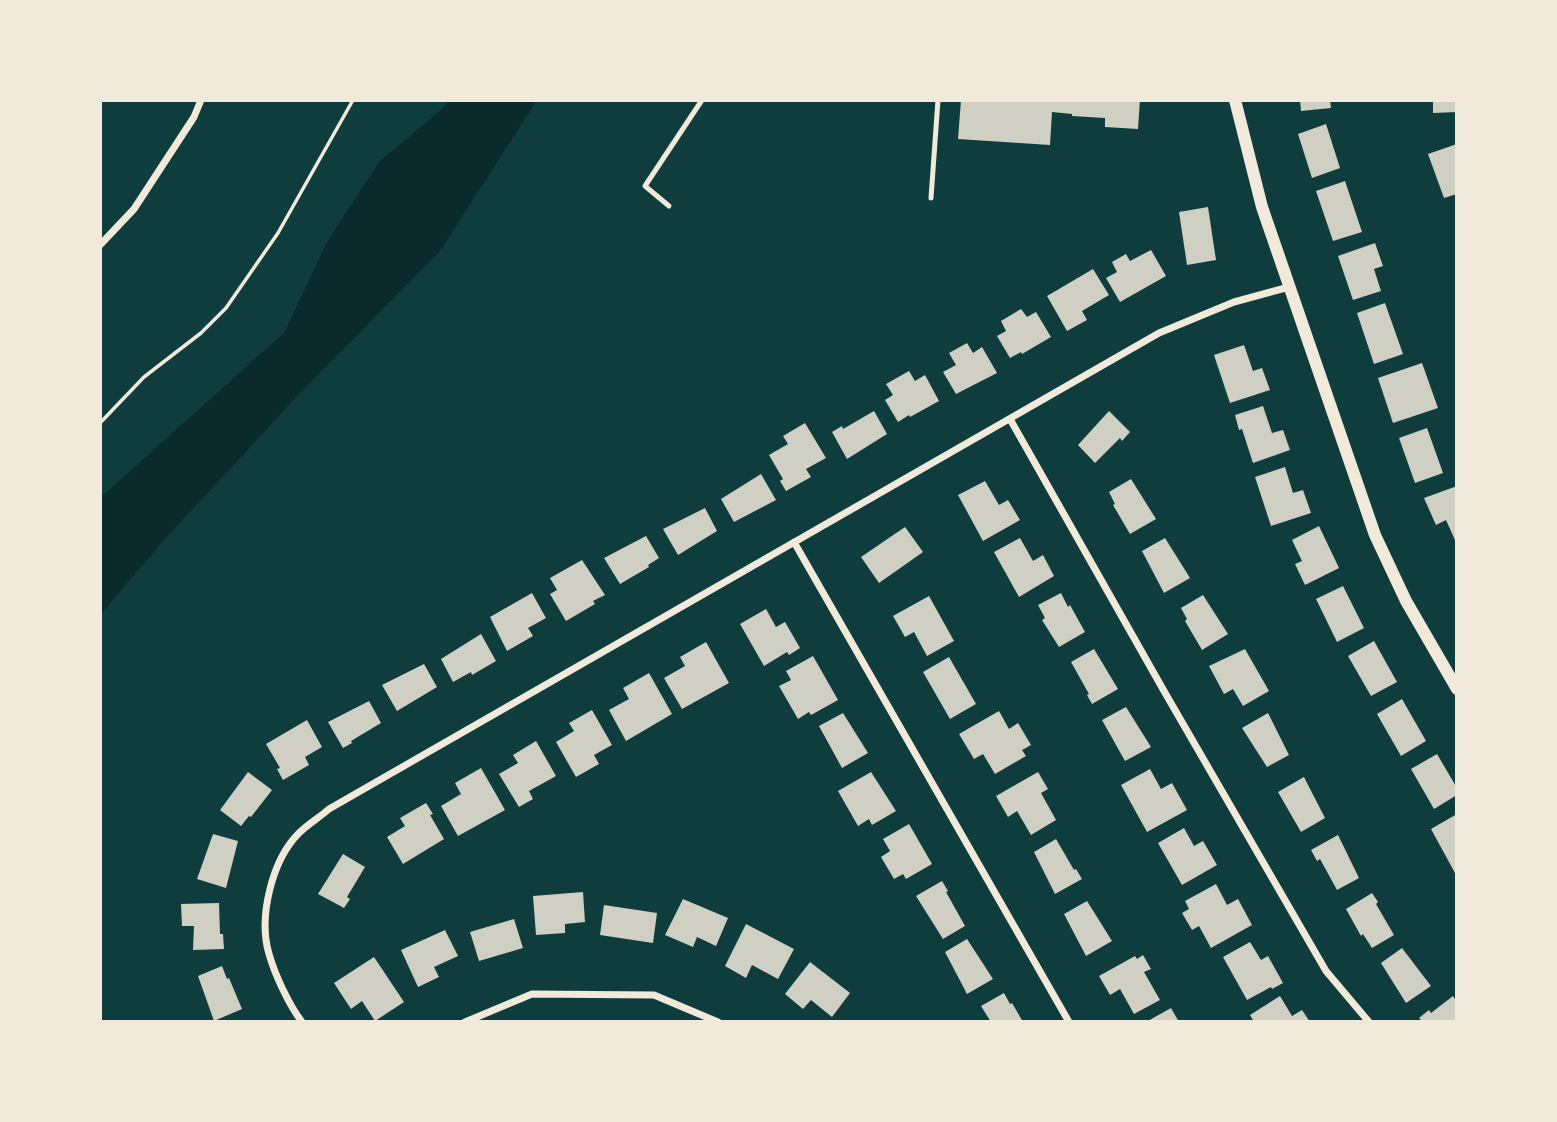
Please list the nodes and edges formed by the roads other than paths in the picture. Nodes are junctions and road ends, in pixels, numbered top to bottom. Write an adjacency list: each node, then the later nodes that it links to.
1 (201, 100): 7 (street)
2 (702, 100): 6 (lane)
3 (938, 100): 5 (lane)
4 (1235, 100): 8 (street)
5 (930, 198)
6 (669, 206)
7 (100, 245)
8 (1289, 287): 9 (street); 11 (street)
9 (1010, 419): 10 (street); 16 (street)
10 (794, 542): 12 (street); 15 (street)
11 (1457, 689)
12 (302, 1022)
13 (465, 1022): 14 (street)
14 (718, 1022)
15 (1069, 1022)
16 (1369, 1022)

